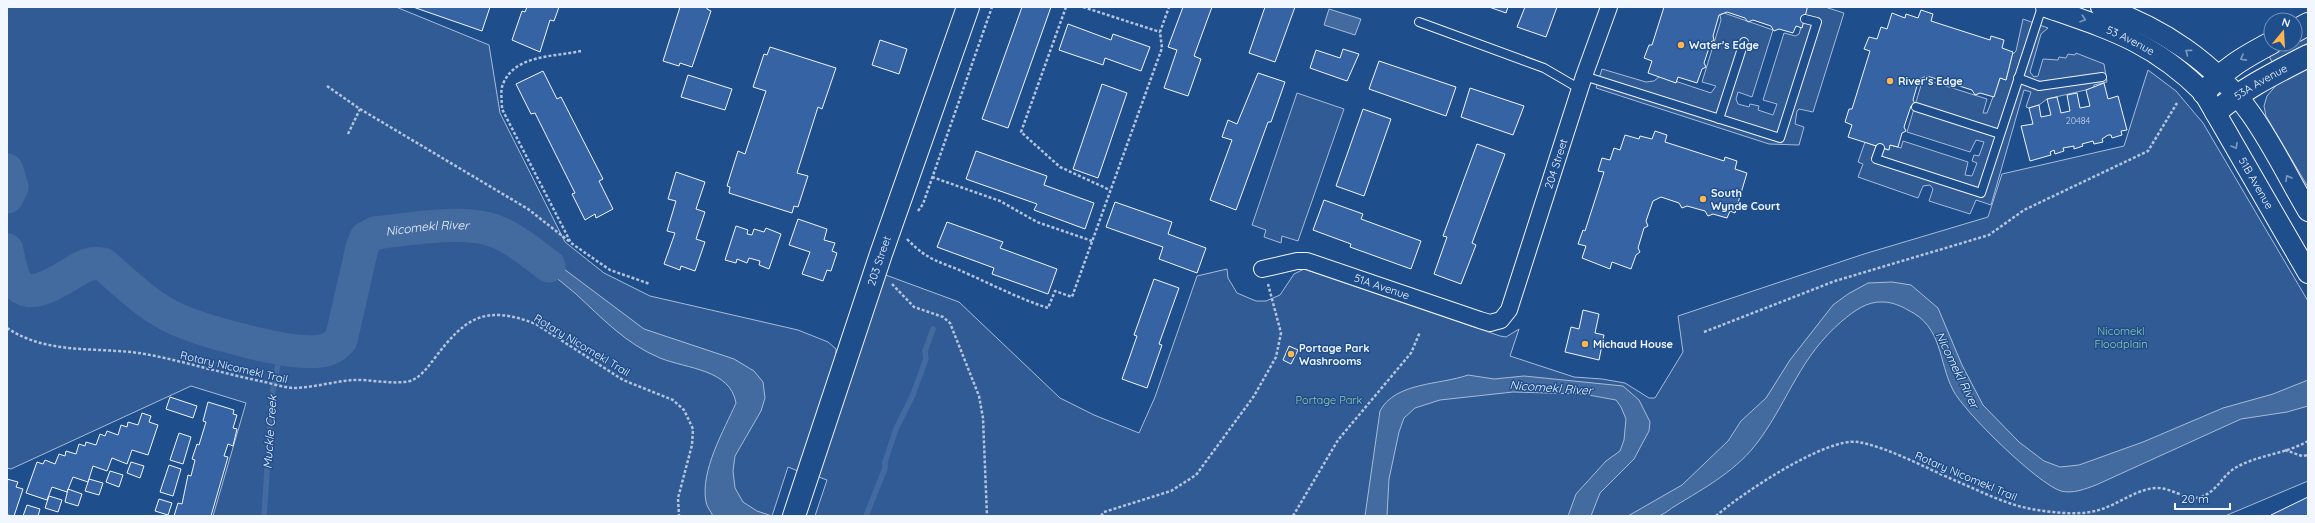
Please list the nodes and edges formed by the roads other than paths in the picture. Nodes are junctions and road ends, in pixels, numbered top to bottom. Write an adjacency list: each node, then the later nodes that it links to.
1 (968, 7): 26 (main road, 203 Street)
2 (1610, 7): 14 (street, 204 Street)
3 (2042, 7): 13 (lane)
4 (2046, 7): 15 (street, 53 Avenue, one-way to 15)
5 (2101, 7): 11 (street, 53 Avenue, one-way to 5)
6 (1805, 19): 19 (lane)
7 (1419, 22): 14 (lane)
8 (1744, 42): 19 (lane)
9 (2263, 47): 11 (main road, one-way to 11)
10 (2308, 56): 16 (main road, 53A Avenue)
11 (2218, 76): 15 (main road); 16 (street)
12 (2102, 77): 13 (lane)
13 (2018, 78): 20 (lane)
14 (1582, 83): 19 (lane); 25 (street, 204 Street)
15 (2204, 93): 18 (street, 51B Avenue)
16 (2236, 95): 18 (main road, 53A Avenue); 22 (street, one-way to 16)
17 (1916, 107): 20 (lane)
18 (2216, 112): 24 (street, 51B Avenue, one-way to 24)
19 (1719, 119)
20 (2000, 134): 21 (lane)
21 (1880, 148)
22 (2308, 211)
23 (1262, 269): 25 (street, 51A Avenue)
24 (2308, 274)
25 (1501, 320)
26 (794, 516)

